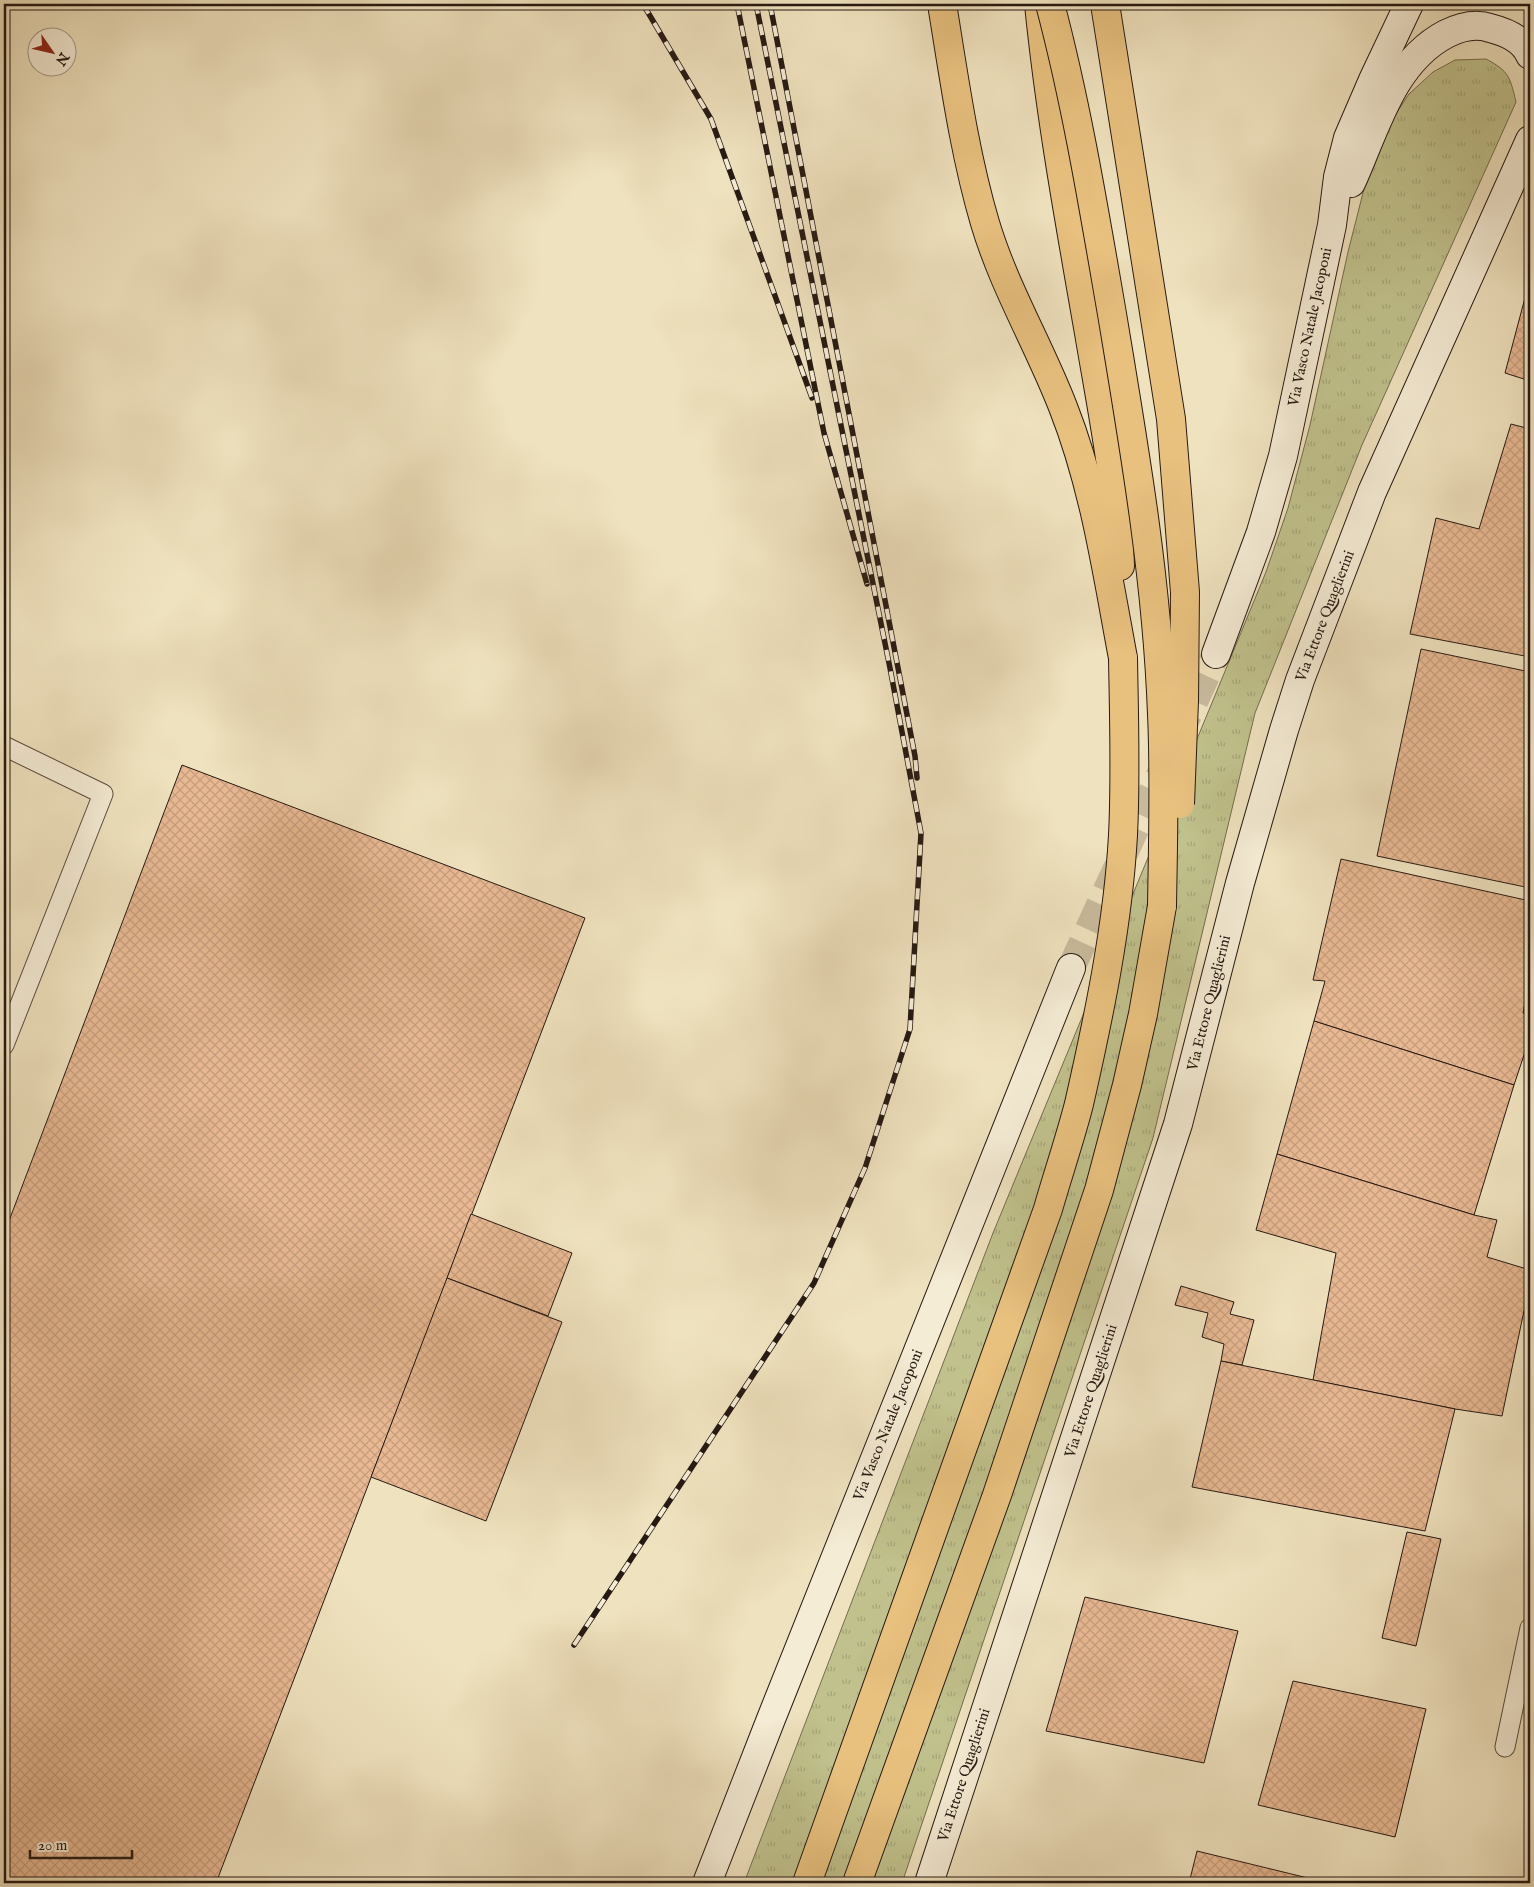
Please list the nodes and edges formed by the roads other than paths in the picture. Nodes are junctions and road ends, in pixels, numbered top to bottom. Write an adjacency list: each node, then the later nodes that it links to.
1 (942, 4): 10 (highway)
2 (1038, 4): 10 (highway)
3 (1050, 4): 12 (highway, bridge)
4 (1105, 4): 12 (highway, bridge)
5 (1410, 4): 8 (main road, Via Vasco Natale Jacoponi)
6 (1530, 55): 8 (main road)
7 (1530, 140): 20 (main road, Via Ettore Quaglierini)
8 (1332, 225): 9 (main road, Via Vasco Natale Jacoponi)
9 (1216, 654)
10 (1123, 658): 18 (highway, bridge)
11 (4, 746): 14 (lane)
12 (1162, 906): 19 (highway)
13 (1071, 968): 17 (main road, Via Vasco Natale Jacoponi)
14 (4, 1045)
15 (1530, 1628): 16 (lane)
16 (1505, 1748)
17 (707, 1883)
18 (806, 1883)
19 (856, 1883)
20 (929, 1883)

